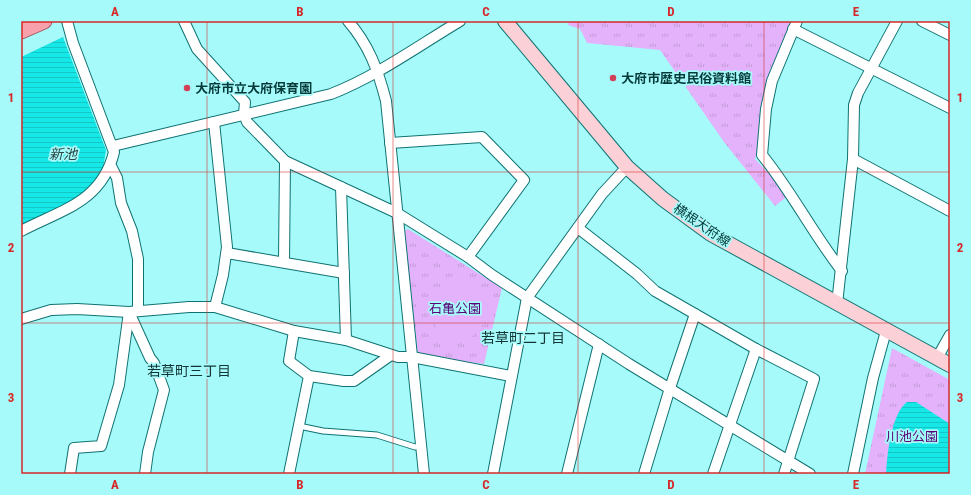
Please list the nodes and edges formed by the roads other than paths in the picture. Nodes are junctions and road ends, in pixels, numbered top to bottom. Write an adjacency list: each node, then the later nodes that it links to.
1 (44, 21): 10 (main road)
2 (67, 21): 18 (street)
3 (184, 21): 15 (street)
4 (348, 21): 13 (street)
5 (460, 21): 13 (street)
6 (505, 21): 22 (main road, 横根大府線)
7 (897, 21): 12 (street)
8 (922, 21): 11 (street)
9 (796, 25): 12 (street); 31 (street)
10 (21, 31)
11 (950, 35)
12 (872, 68): 14 (street); 19 (street)
13 (378, 71): 15 (street); 17 (street)
14 (950, 108)
15 (244, 114): 16 (street); 20 (street)
16 (214, 122): 18 (street); 28 (street)
17 (390, 143): 25 (street); 29 (street)
18 (113, 146): 21 (street)
19 (853, 159): 24 (street); 31 (street)
20 (285, 161): 23 (street); 30 (street)
21 (111, 166): 27 (street); 36 (street)
22 (627, 167): 26 (street); 34 (main road, 横根大府線)
23 (341, 187): 25 (street); 32 (street)
24 (950, 211)
25 (397, 213): 29 (street); 46 (street)
26 (578, 228): 33 (street); 37 (street)
27 (21, 231)
28 (227, 253): 30 (street); 35 (street)
29 (468, 257): 33 (street)
30 (284, 262): 32 (street)
31 (842, 271): 34 (street)
32 (344, 273): 42 (street)
33 (527, 298): 43 (street); 50 (street)
34 (837, 304): 40 (main road, 横根大府線)
35 (215, 307): 36 (street); 39 (street)
36 (134, 312): 38 (street); 56 (street); 57 (street)
37 (695, 314): 44 (street); 51 (street)
38 (21, 319)
39 (294, 331): 42 (street); 49 (street)
40 (886, 331): 47 (main road, 横根大府線); 66 (street)
41 (950, 335): 47 (street)
42 (346, 340): 45 (street)
43 (600, 344): 51 (street); 61 (street)
44 (756, 349): 53 (street); 55 (street)
45 (391, 355): 46 (street); 49 (street)
46 (412, 357): 50 (street); 54 (street)
47 (937, 358): 48 (main road, 横根大府線)
48 (950, 365)
49 (309, 376): 52 (street)
50 (511, 376): 60 (street)
51 (670, 388): 53 (street); 62 (street)
52 (299, 426): 54 (lane); 58 (street)
53 (730, 426): 55 (street); 63 (street)
54 (421, 446): 59 (street)
55 (789, 460): 64 (street); 65 (street)
56 (70, 474)
57 (145, 474)
58 (289, 474)
59 (424, 474)
60 (493, 474)
61 (567, 474)
62 (644, 474)
63 (713, 474)
64 (784, 474)
65 (810, 474)
66 (853, 474)

